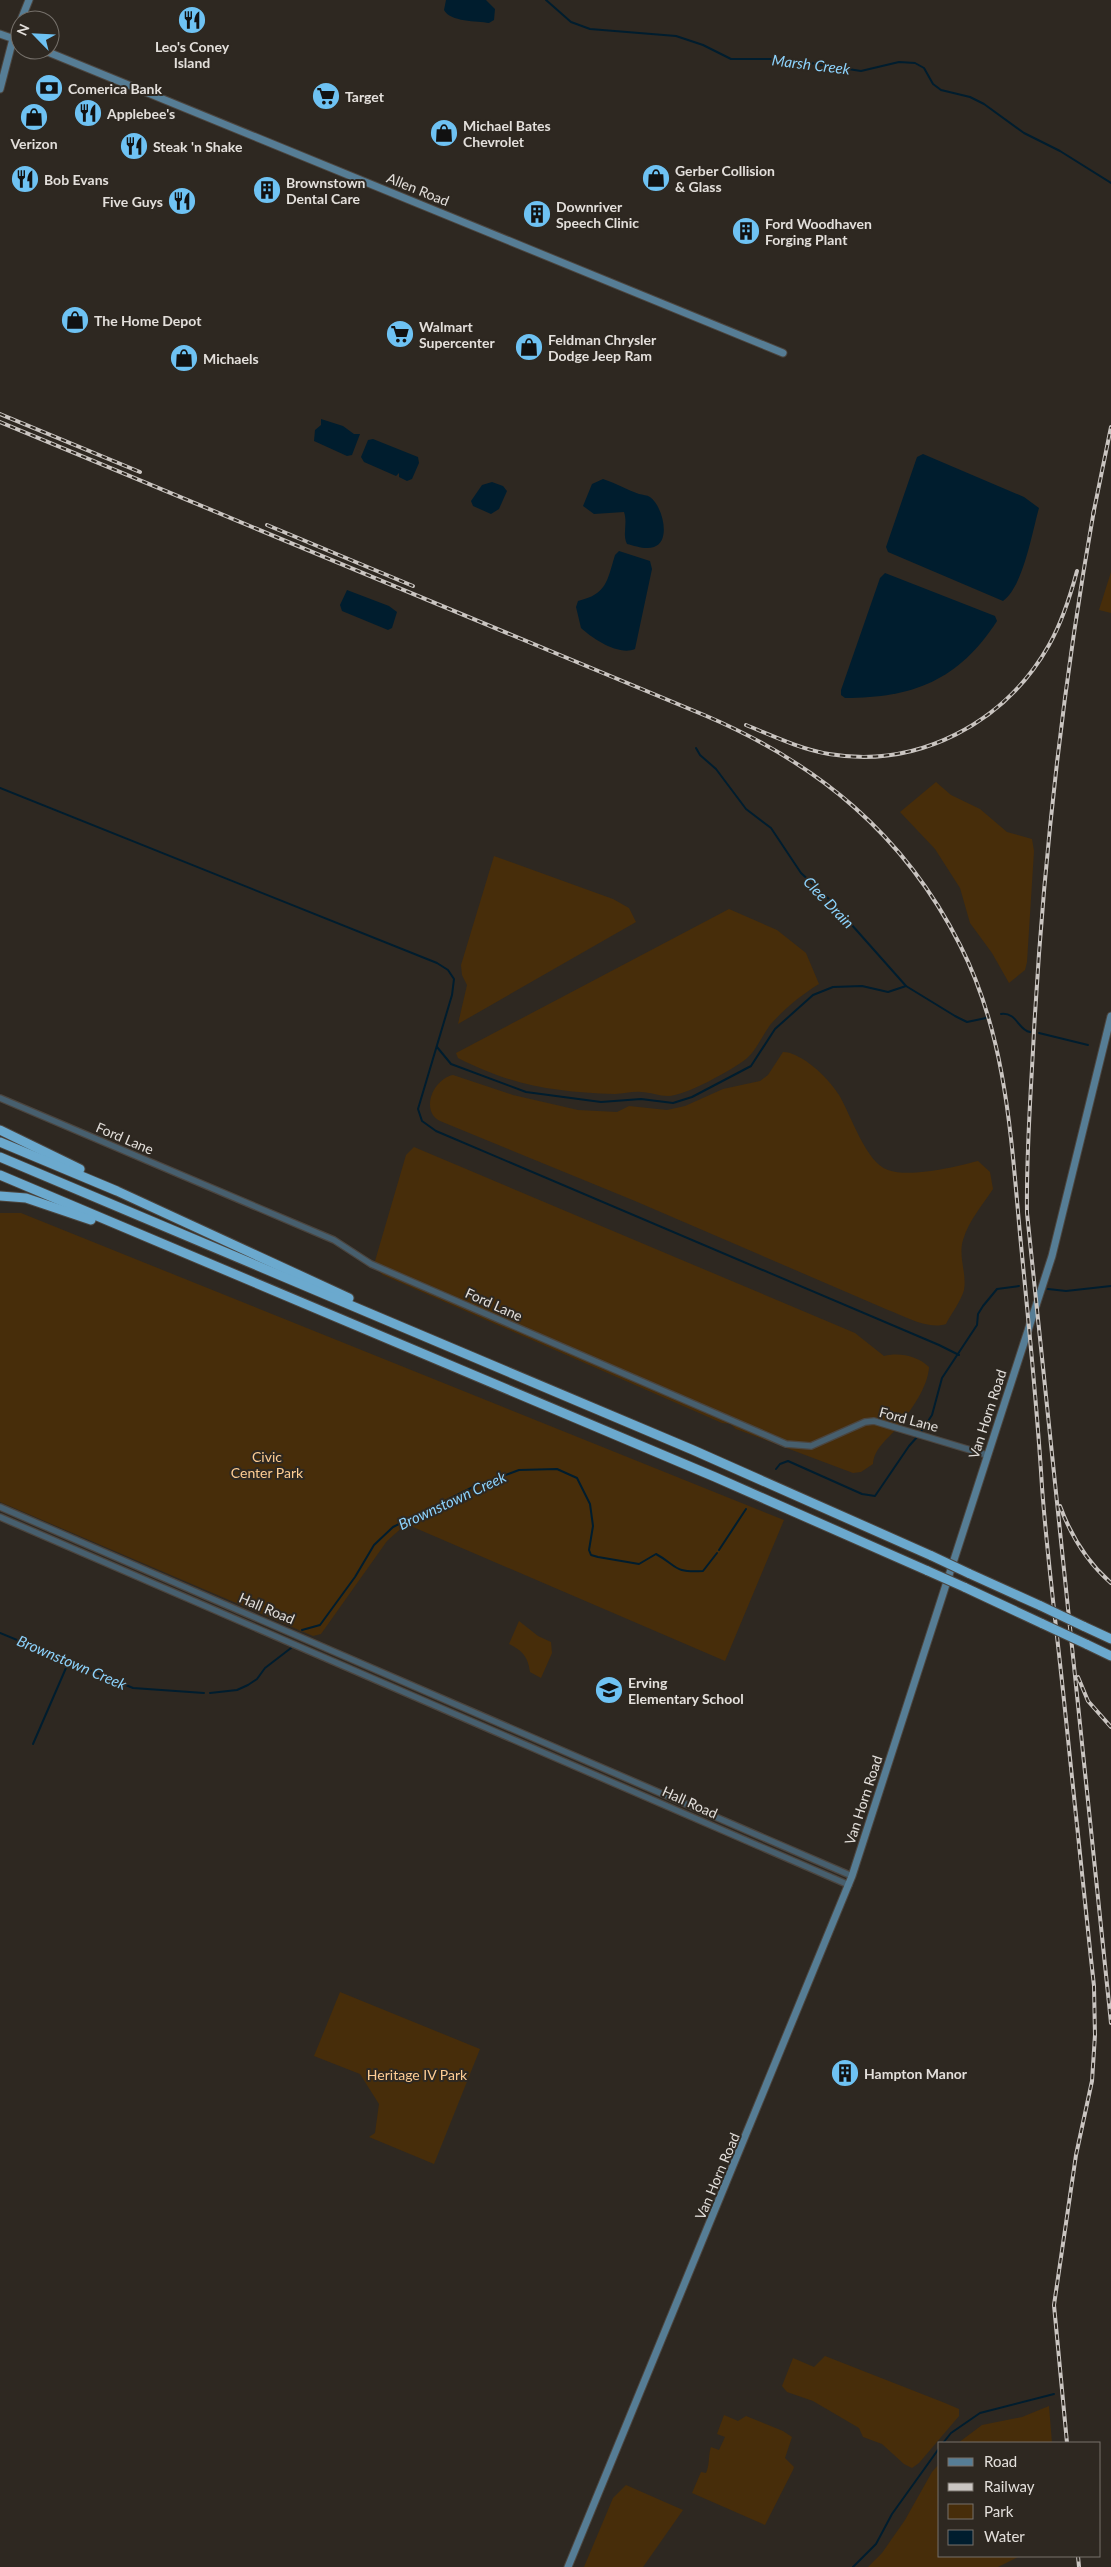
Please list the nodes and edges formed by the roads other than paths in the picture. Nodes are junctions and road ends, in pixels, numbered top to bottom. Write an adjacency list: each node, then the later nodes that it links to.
1 (60, 57): 4 (main road, Allen Road)
2 (10, 58): 3 (main road)
3 (0, 89)
4 (783, 353)
5 (1111, 1016): 15 (main road, Van Horn Road)
6 (0, 1098): 15 (street, Ford Lane)
7 (0, 1130): 11 (highway)
8 (0, 1142): 11 (highway)
9 (0, 1157): 14 (highway)
10 (0, 1175): 13 (highway)
11 (117, 1191): 14 (highway)
12 (0, 1196): 13 (highway)
13 (142, 1236): 21 (highway, bridge)
14 (367, 1312): 20 (highway, bridge)
15 (987, 1455): 26 (main road, Van Horn Road)
16 (0, 1507): 17 (street, Hall Road)
17 (11, 1512): 19 (street); 22 (street, Hall Road)
18 (0, 1517): 19 (street, Hall Road)
19 (7, 1520): 23 (street, Hall Road)
20 (1111, 1639)
21 (1111, 1656)
22 (524, 1733): 23 (street); 24 (street, Hall Road)
23 (520, 1742): 25 (street, Hall Road)
24 (678, 1800): 25 (street); 26 (street, Hall Road)
25 (674, 1808): 27 (street, Hall Road)
26 (852, 1876): 27 (main road, Van Horn Road)
27 (849, 1885): 28 (main road, Van Horn Road)
28 (568, 2567)

